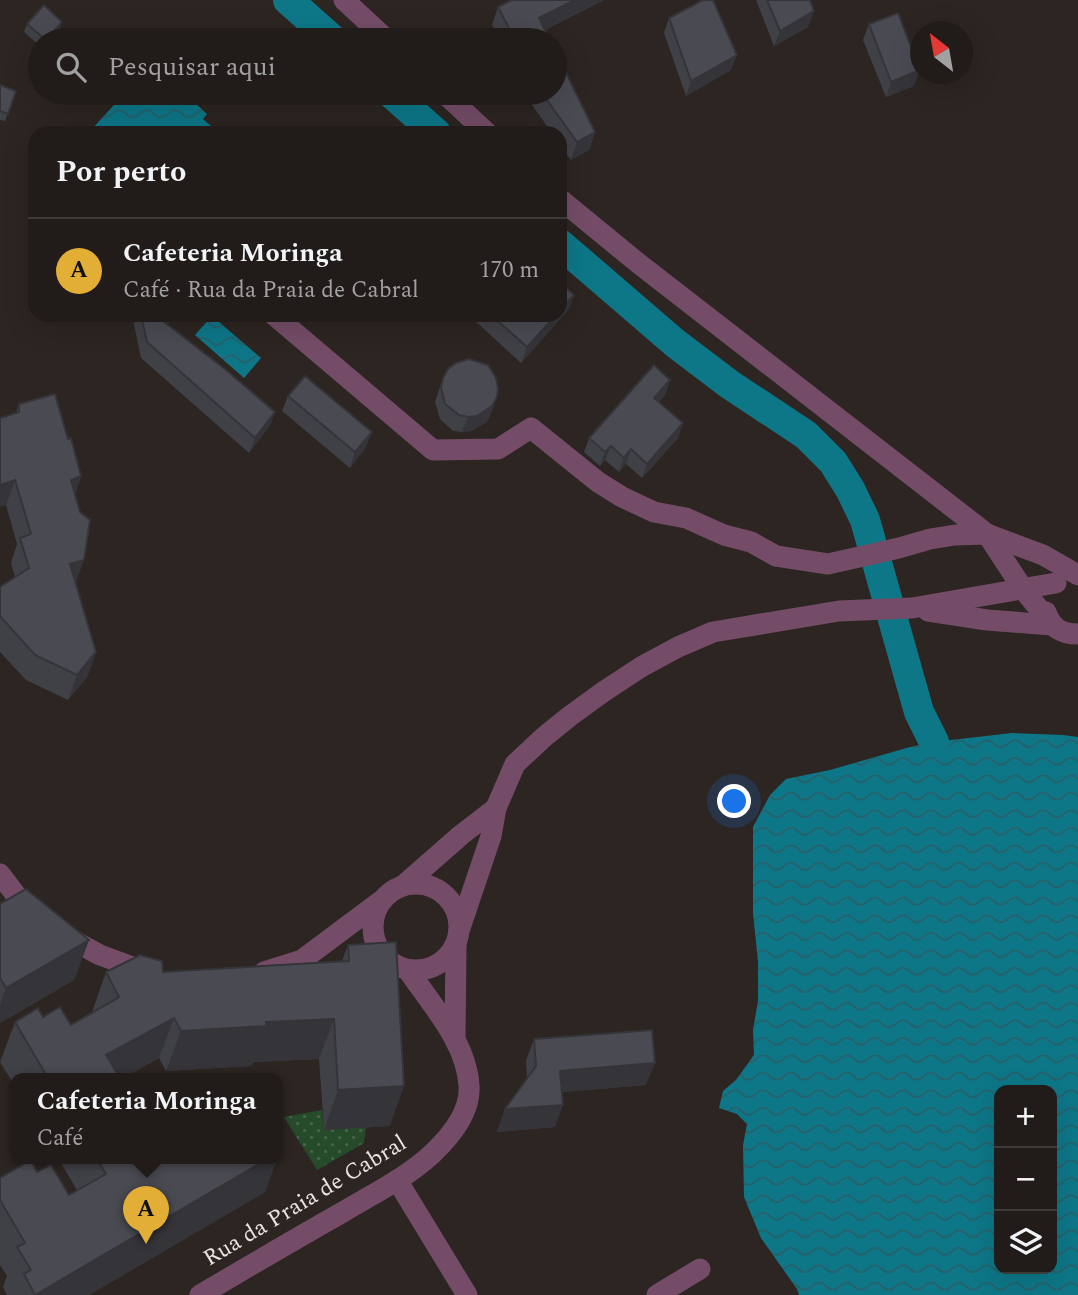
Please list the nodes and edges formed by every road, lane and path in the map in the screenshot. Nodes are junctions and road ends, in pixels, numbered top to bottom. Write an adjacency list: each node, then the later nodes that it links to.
1 (344, 0): 2 (street)
2 (374, 28)
3 (457, 105): 4 (street)
4 (479, 126)
5 (567, 205): 7 (street)
6 (282, 322): 7 (street)
7 (987, 534): 8 (street); 10 (street)
8 (1078, 576): 9 (street)
9 (1056, 583): 10 (street); 12 (street)
10 (1023, 589): 11 (street); 12 (street)
11 (912, 608): 12 (street); 14 (street)
12 (1052, 625): 13 (street)
13 (1078, 634)
14 (496, 808): 16 (street); 18 (street)
15 (0, 874): 23 (street)
16 (404, 885): 17 (street); 18 (street)
17 (381, 901): 19 (street); 22 (street)
18 (457, 938): 22 (street); 25 (street, Rua da Praia de Cabral)
19 (302, 960): 20 (street); 24 (street)
20 (328, 962)
21 (367, 964): 22 (street)
22 (400, 968): 25 (street, Rua da Praia de Cabral)
23 (163, 976)
24 (243, 976)
25 (455, 1038): 26 (street, Rua da Praia de Cabral)
26 (397, 1180): 28 (street, Rua da Praia de Cabral); 29 (street)
27 (700, 1269): 30 (street)
28 (200, 1295)
29 (467, 1295)
30 (657, 1295)

